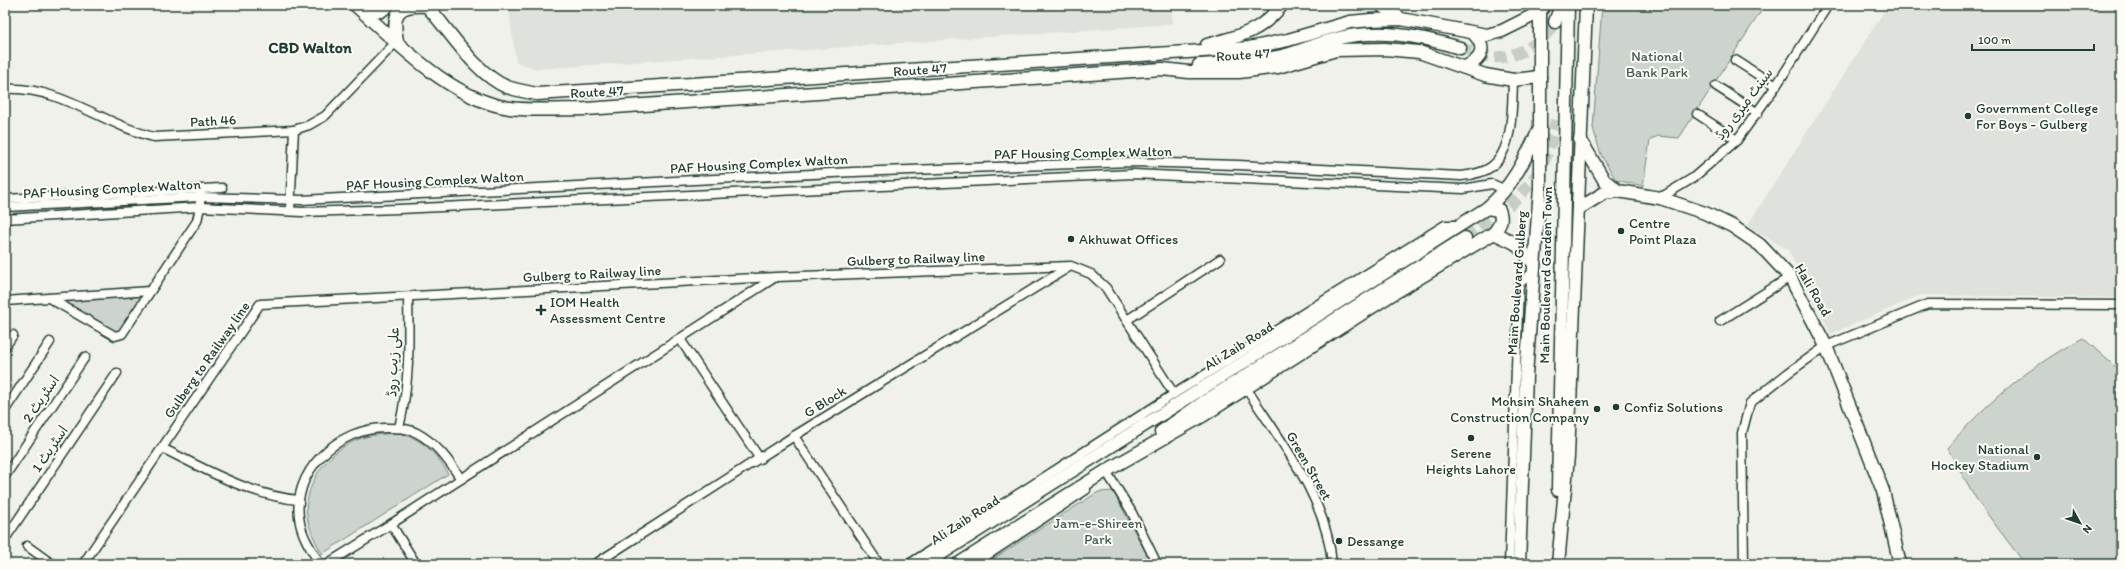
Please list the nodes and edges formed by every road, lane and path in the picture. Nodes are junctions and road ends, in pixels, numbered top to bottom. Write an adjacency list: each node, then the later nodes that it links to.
1 (389, 5): 10 (main road)
2 (1282, 5): 17 (main road)
3 (1381, 5): 11 (main road)
4 (1561, 5): 12 (main road)
5 (1568, 5): 14 (main road, Main Boulevard Garden Town)
6 (1586, 5): 31 (main road)
7 (1828, 5): 24 (street, سینٹ میری روڈ)
8 (426, 6): 15 (main road); 17 (main road, Route 47)
9 (1540, 7): 13 (main road, Route 47); 21 (main road, Main Boulevard Gulberg)
10 (358, 8): 15 (main road, Route 47)
11 (1401, 19): 13 (main road, Route 47); 17 (main road, Route 47)
12 (1556, 22)
13 (1473, 33): 19 (main road)
14 (1566, 39): 28 (main road); 81 (main road, Main Boulevard Garden Town)
15 (397, 41): 20 (main road, Route 47); 30 (street, Path 46)
16 (1460, 48): 20 (main road)
17 (1187, 51)
18 (1735, 60): 24 (street)
19 (1465, 67): 20 (main road, Route 47); 22 (main road, Route 47)
20 (1162, 69)
21 (1540, 78): 22 (main road, Route 47); 29 (main road, Main Boulevard Gulberg)
22 (1513, 80): 39 (street, PAF Housing Complex Walton)
23 (1716, 86): 26 (street)
24 (1776, 86): 26 (street, سینٹ میری روڈ)
25 (5, 89): 30 (street, Path 46)
26 (1758, 113): 32 (street, سینٹ میری روڈ)
27 (1697, 114): 32 (street)
28 (1556, 120)
29 (1540, 128): 34 (main road, Ali Zaib Road); 51 (main road, Main Boulevard Gulberg)
30 (294, 130): 39 (street)
31 (1580, 139): 35 (main road); 43 (main road)
32 (1737, 140): 37 (street, سینٹ میری روڈ)
33 (222, 188): 36 (street)
34 (1506, 190): 42 (main road, Ali Zaib Road); 44 (street, PAF Housing Complex Walton)
35 (1618, 191): 37 (main road, Hali Road); 43 (main road)
36 (200, 193): 38 (street); 39 (street, PAF Housing Complex Walton); 40 (street, PAF Housing Complex Walton); 41 (street)
37 (1660, 198): 53 (main road, Hali Road)
38 (5, 199)
39 (291, 200): 44 (street)
40 (5, 207)
41 (200, 207): 44 (street, PAF Housing Complex Walton); 45 (street, PAF Housing Complex Walton); 54 (street)
42 (1487, 208): 46 (main road, Ali Zaib Road); 47 (main road)
43 (1578, 209): 81 (main road)
44 (290, 211)
45 (5, 219)
46 (1460, 225): 69 (street); 91 (main road, Ali Zaib Road)
47 (1494, 233): 51 (main road); 68 (main road)
48 (1465, 238): 75 (main road)
49 (1220, 259): 59 (street)
50 (1071, 266): 52 (street, Gulberg to Railway line); 59 (street, Gulberg to Railway line); 72 (street, G Block)
51 (1534, 268): 96 (street); 97 (main road, Main Boulevard Gulberg)
52 (776, 277): 55 (street, Gulberg to Railway line); 62 (street)
53 (1790, 277): 60 (street); 64 (main road, Hali Road)
54 (150, 291): 56 (street); 56 (street)
55 (408, 297): 71 (street, علی زیب روڈ); 73 (street, Gulberg to Railway line)
56 (49, 298): 57 (street)
57 (5, 301)
58 (2121, 305): 64 (street)
59 (1127, 320): 69 (street, Gulberg to Railway line)
60 (1720, 321)
61 (13, 335): 65 (street)
62 (680, 339): 74 (street); 77 (street)
63 (50, 342): 70 (street)
64 (1826, 346): 99 (street); 100 (main road, Hali Road)
65 (5, 347)
66 (85, 356): 76 (street, اسٹریٹ 2)
67 (117, 373): 80 (street, اسٹریٹ 1)
68 (1246, 388): 75 (main road); 95 (street, Green Street)
69 (1174, 394): 90 (street)
70 (5, 410)
71 (399, 428): 77 (street); 78 (street)
72 (794, 436): 74 (street, G Block); 89 (street)
73 (162, 448): 78 (street); 84 (street, Gulberg to Railway line)
74 (760, 459): 88 (street, G Block)
75 (1106, 471): 92 (main road); 93 (street); 94 (street)
76 (5, 476)
77 (460, 479): 79 (street)
78 (299, 500): 85 (street)
79 (391, 524): 86 (street); 87 (street)
80 (5, 539)
81 (1559, 545): 98 (main road)
82 (26, 546): 83 (street)
83 (52, 564)
84 (83, 564)
85 (320, 564)
86 (327, 564)
87 (416, 564)
88 (595, 564)
89 (879, 564)
90 (909, 564)
91 (925, 564)
92 (958, 564)
93 (974, 564)
94 (1157, 564)
95 (1332, 564)
96 (1508, 564)
97 (1519, 564)
98 (1558, 564)
99 (1744, 564)
100 (1900, 564)

